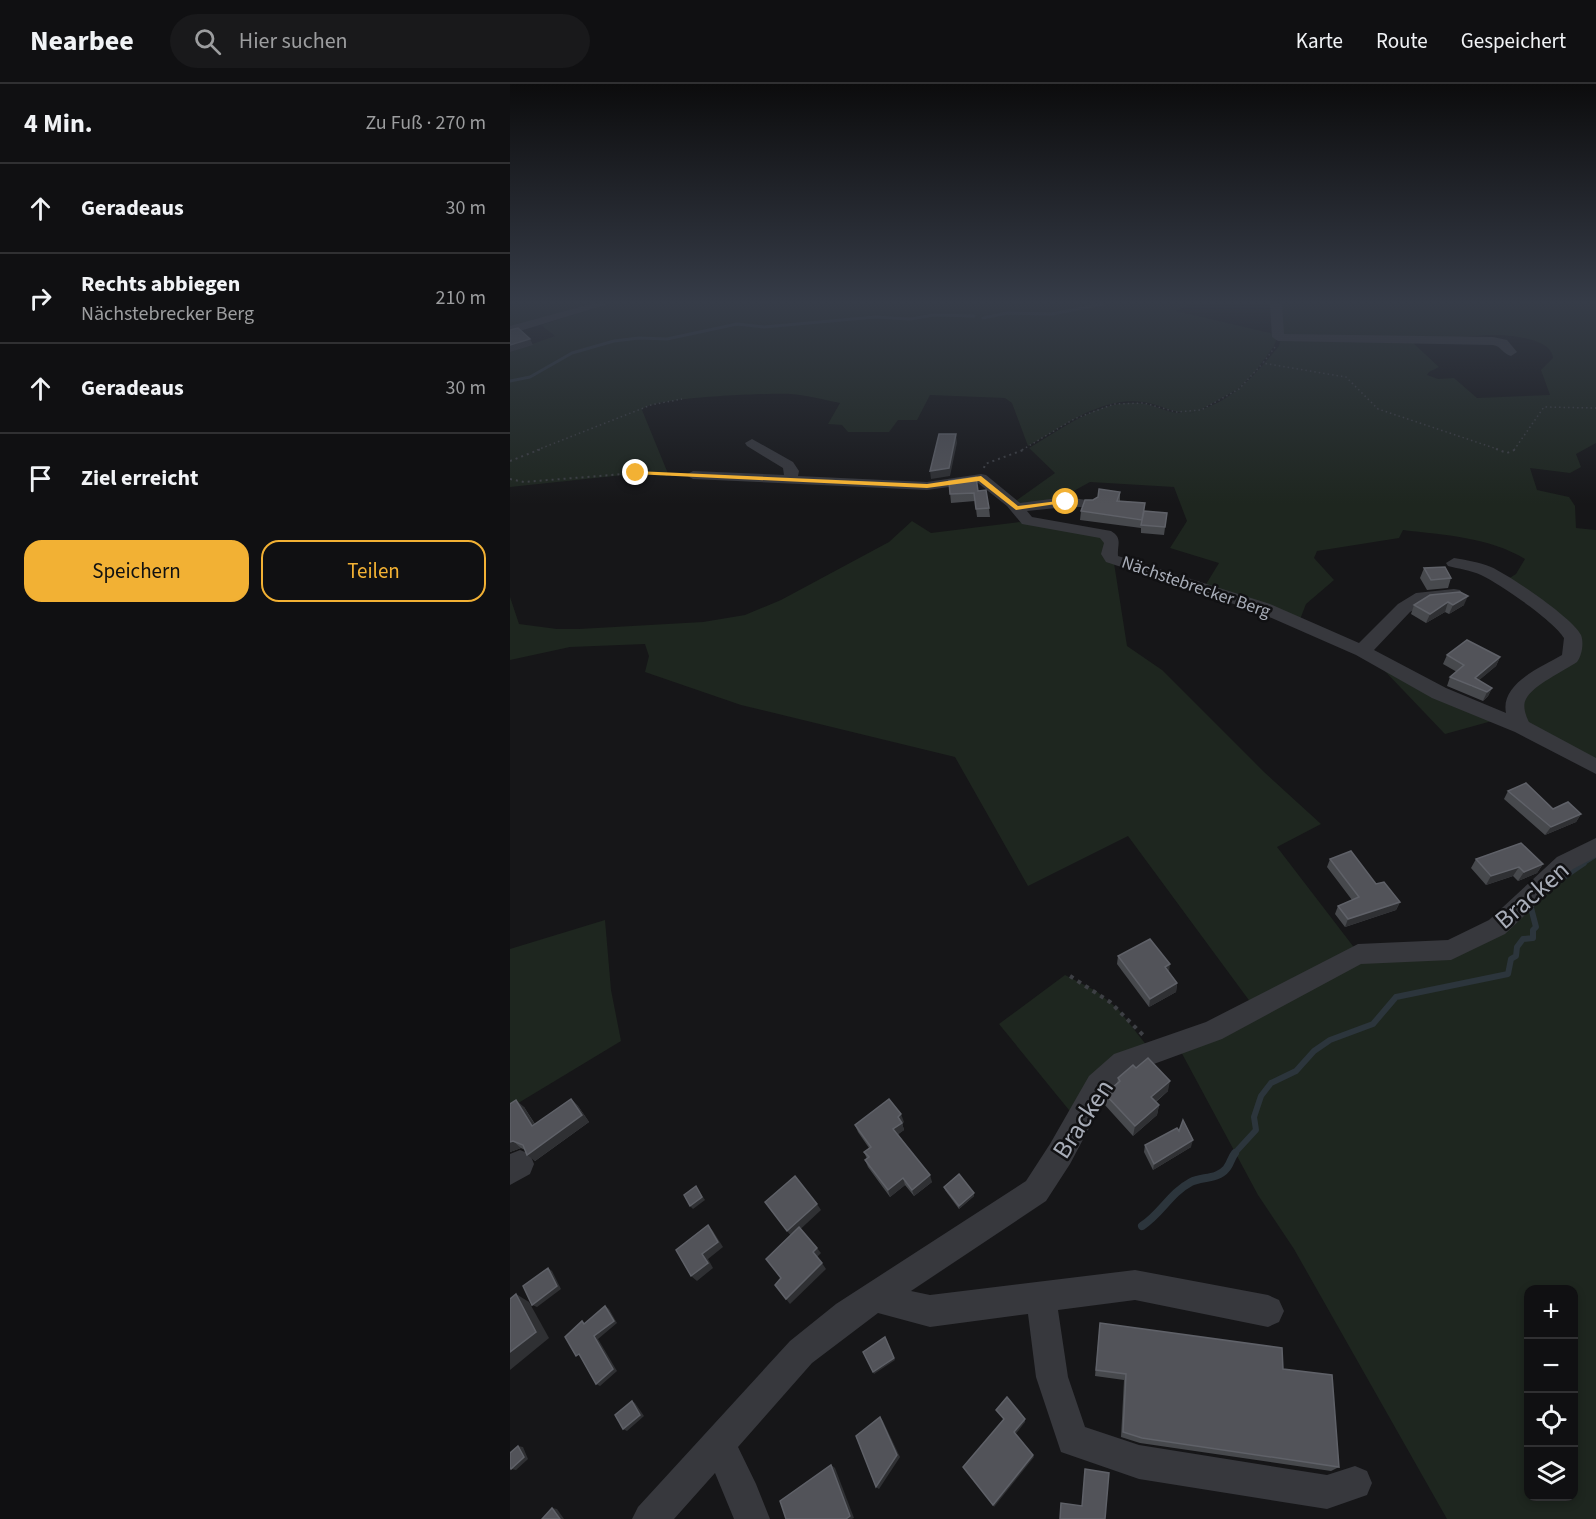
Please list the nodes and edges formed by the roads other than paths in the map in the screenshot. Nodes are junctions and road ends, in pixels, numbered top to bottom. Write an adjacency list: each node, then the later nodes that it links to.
1 (752, 443): 3 (street)
2 (693, 475): 3 (street)
3 (790, 478): 5 (street, Nächstebrecker Berg)
4 (1089, 504): 5 (street)
5 (1016, 508): 8 (street, Nächstebrecker Berg)
6 (1454, 563): 9 (street)
7 (1456, 594): 8 (street)
8 (1362, 651): 9 (street, Nächstebrecker Berg)
9 (1522, 727): 10 (street, Nächstebrecker Berg)
10 (1596, 766)
11 (1596, 847): 12 (street, Bracken)
12 (874, 1297): 13 (street); 15 (street, Bracken)
13 (1041, 1297): 14 (street); 16 (street)
14 (1268, 1311)
15 (718, 1443): 17 (street, Bracken); 18 (street)
16 (1355, 1483)
17 (650, 1519)
18 (752, 1519)

